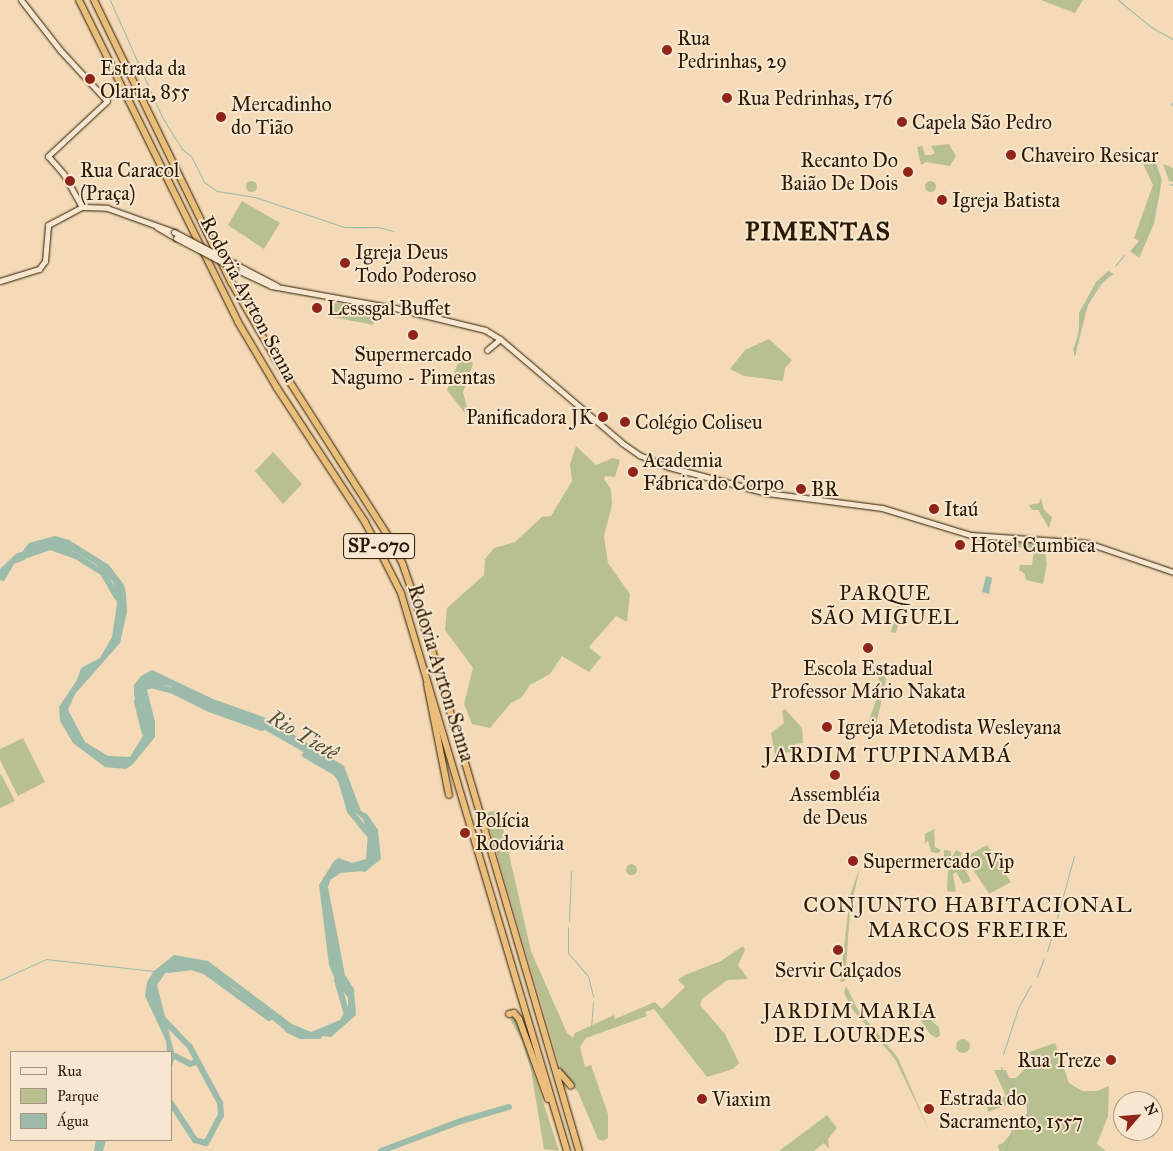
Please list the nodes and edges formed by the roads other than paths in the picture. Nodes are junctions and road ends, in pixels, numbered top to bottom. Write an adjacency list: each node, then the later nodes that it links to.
1 (22, 0): 4 (main road)
2 (79, 0): 11 (highway, Rodovia Ayrton Senna / SP-070)
3 (94, 0): 13 (highway, Rodovia Ayrton Senna / SP-070)
4 (82, 207): 5 (main road); 7 (main road)
5 (152, 224): 6 (main road, bridge); 6 (main road, bridge)
6 (235, 267): 8 (main road)
7 (0, 281)
8 (500, 339): 9 (main road); 10 (main road)
9 (487, 350)
10 (1173, 572)
11 (426, 671): 12 (highway); 16 (highway, Rodovia Ayrton Senna / SP-070)
12 (449, 795)
13 (535, 1002): 15 (highway, Rodovia Ayrton Senna / SP-070); 15 (highway)
14 (509, 1014): 16 (highway)
15 (562, 1092): 18 (highway, Rodovia Ayrton Senna / SP-070)
16 (554, 1109): 17 (highway, Rodovia Ayrton Senna / SP-070)
17 (567, 1151)
18 (579, 1151)

